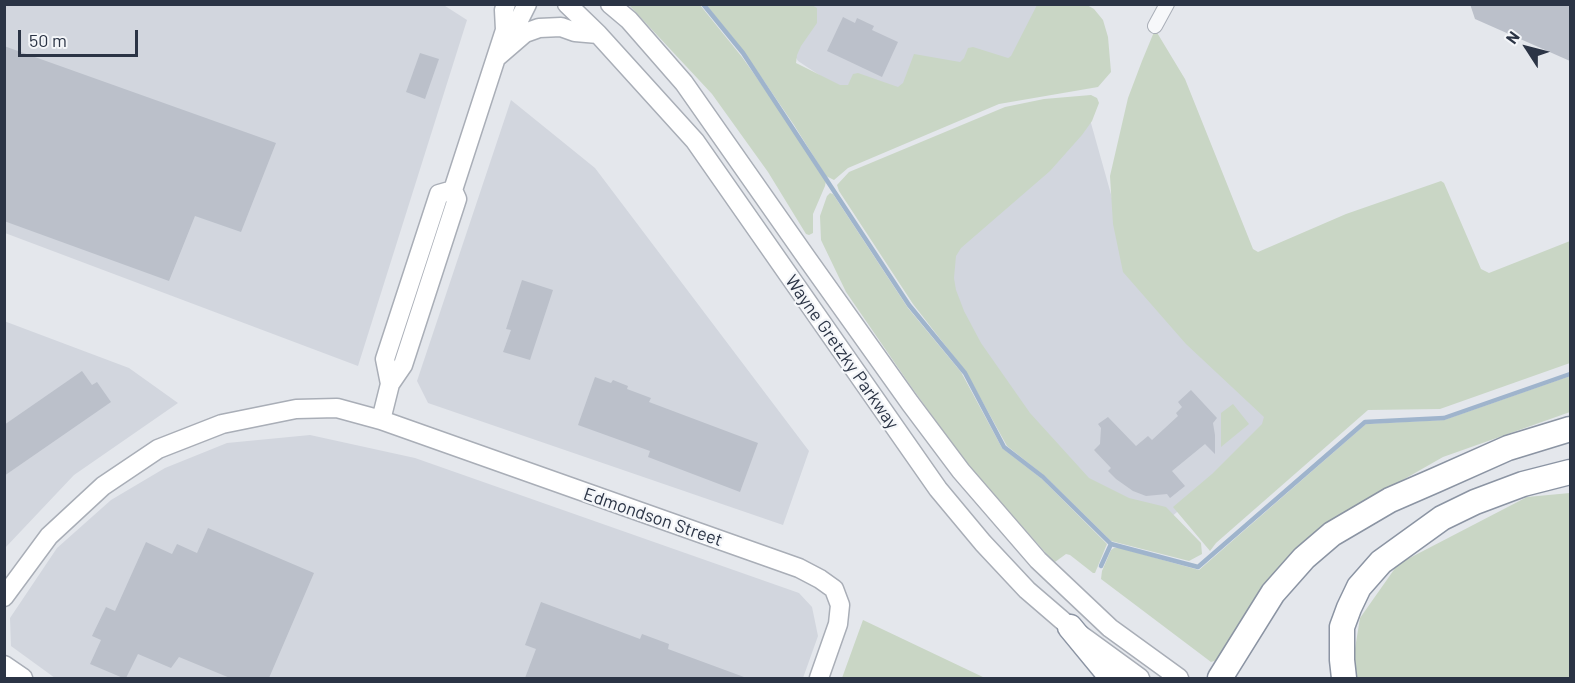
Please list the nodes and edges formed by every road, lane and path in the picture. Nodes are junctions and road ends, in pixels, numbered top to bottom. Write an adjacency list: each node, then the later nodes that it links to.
1 (506, 4): 7 (main road)
2 (527, 4): 7 (main road)
3 (567, 4): 8 (main road, Wayne Gretzky Parkway)
4 (610, 4): 20 (main road, Wayne Gretzky Parkway)
5 (1167, 4): 6 (street)
6 (1155, 26)
7 (505, 30): 9 (main road)
8 (598, 34): 9 (main road); 14 (main road, Wayne Gretzky Parkway)
9 (495, 59): 10 (main road)
10 (381, 420): 13 (main road, Edmondson Street); 17 (main road, Edmondson Street)
11 (1570, 429): 21 (highway)
12 (1570, 472): 22 (highway)
13 (4, 597)
14 (1070, 627): 18 (highway); 19 (main road, Wayne Gretzky Parkway)
15 (4, 665): 16 (main road)
16 (23, 678)
17 (819, 678)
18 (1112, 678)
19 (1140, 678)
20 (1179, 678)
21 (1220, 678)
22 (1344, 678)

